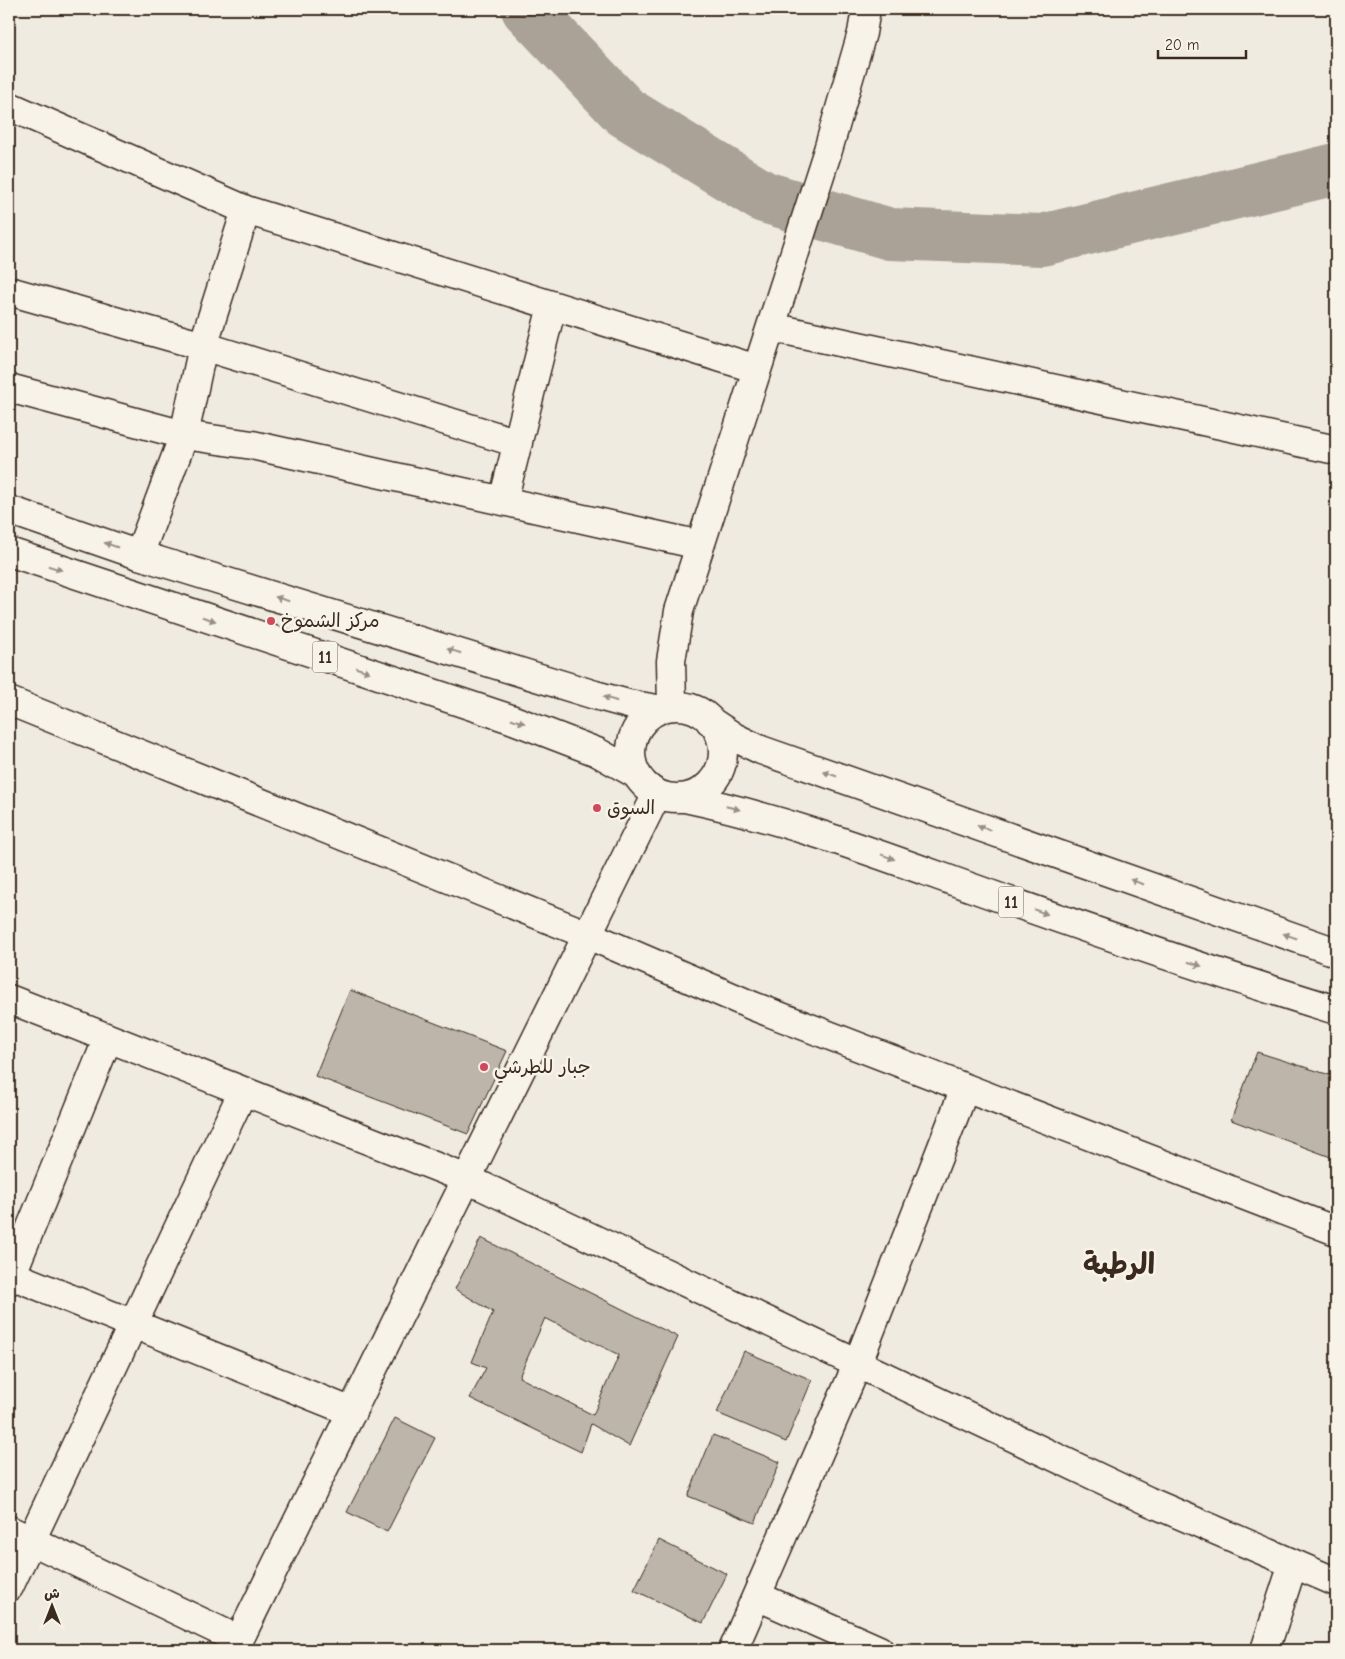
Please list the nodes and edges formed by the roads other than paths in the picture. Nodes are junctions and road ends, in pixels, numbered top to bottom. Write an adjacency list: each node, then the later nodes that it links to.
1 (866, 9): 6 (main road)
2 (9, 106): 3 (main road)
3 (246, 210): 5 (main road); 7 (main road)
4 (9, 291): 7 (main road)
5 (552, 306): 8 (main road); 11 (main road)
6 (770, 327): 8 (main road); 12 (main road)
7 (203, 346): 10 (main road); 11 (main road)
8 (757, 369): 15 (main road)
9 (9, 388): 10 (main road)
10 (184, 435): 13 (main road); 17 (main road)
11 (518, 443): 13 (main road)
12 (1336, 450)
13 (503, 501): 15 (main road)
14 (9, 510): 17 (main road, 11, one-way to 14)
15 (700, 545): 19 (main road)
16 (9, 552): 21 (main road, 11, one-way to 21)
17 (139, 555): 19 (main road, 11, one-way to 17)
18 (9, 701): 24 (main road)
19 (664, 708): 20 (main road, 11); 21 (main road)
20 (710, 721): 23 (main road); 25 (main road, 11, one-way to 20)
21 (636, 774): 22 (main road, 11)
22 (657, 794): 23 (main road, 11); 24 (main road)
23 (685, 798): 27 (main road, 11, one-way to 27)
24 (588, 935): 29 (main road); 31 (main road)
25 (1336, 952)
26 (9, 999): 28 (main road)
27 (1336, 1010)
28 (108, 1038): 30 (main road); 33 (main road)
29 (965, 1088): 32 (main road); 35 (main road)
30 (243, 1091): 31 (main road); 34 (main road)
31 (467, 1179): 35 (main road); 36 (main road)
32 (1336, 1231)
33 (10, 1277): 34 (main road)
34 (134, 1324): 36 (main road); 37 (main road)
35 (857, 1365): 38 (main road); 41 (main road)
36 (352, 1412): 42 (main road)
37 (19, 1535): 40 (main road); 42 (main road)
38 (1293, 1564): 39 (main road); 45 (main road)
39 (1336, 1582)
40 (9, 1588)
41 (757, 1596): 43 (main road); 44 (main road)
42 (237, 1645)
43 (734, 1650)
44 (880, 1650)
45 (1265, 1650)

